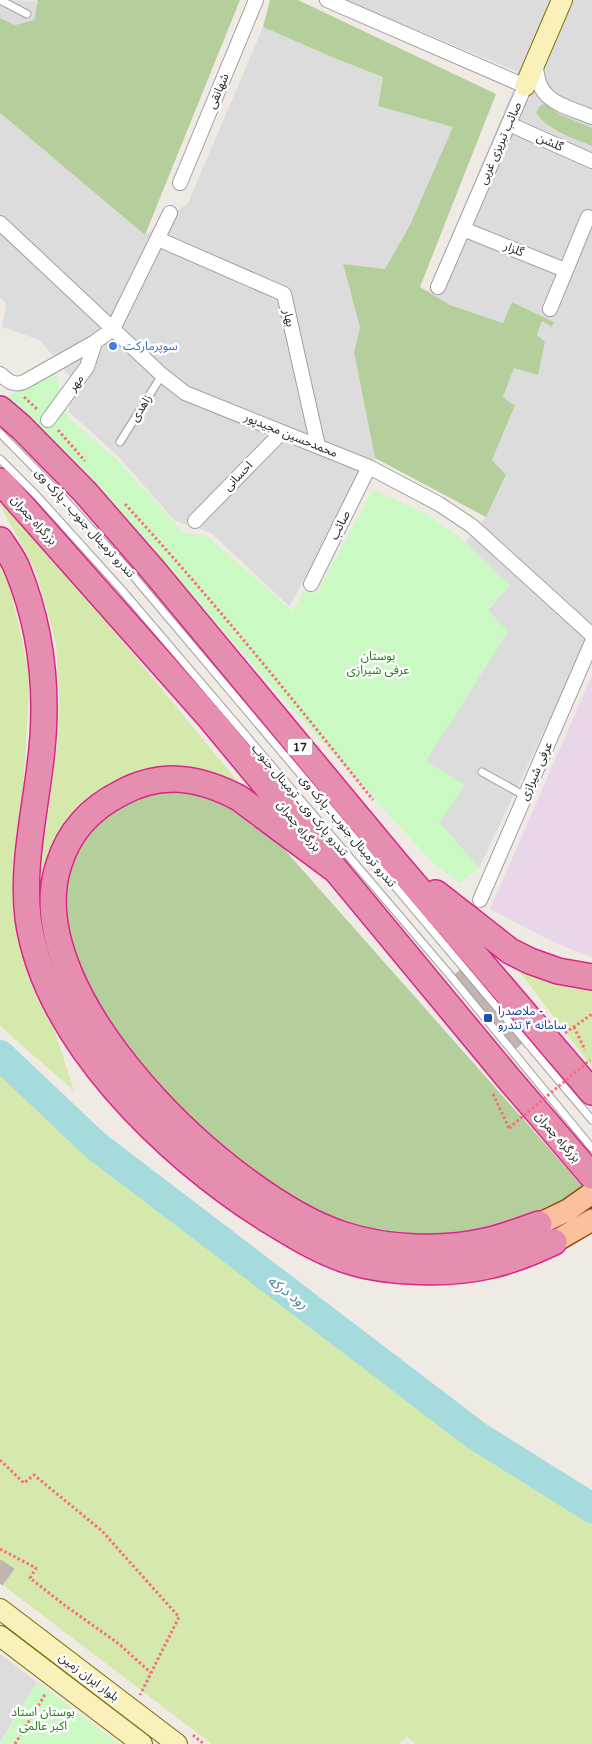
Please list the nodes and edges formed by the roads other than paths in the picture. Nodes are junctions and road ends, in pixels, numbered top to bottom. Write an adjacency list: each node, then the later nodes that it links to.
1 (0, 0): 5 (lane)
2 (256, 0): 11 (street, شهانقی)
3 (327, 0): 7 (street)
4 (562, 0): 6 (main road, صائب تبریزی غربی)
5 (27, 14)
6 (536, 60): 7 (main road, صائب تبریزی غربی); 8 (street)
7 (525, 86): 9 (street, صائب تبریزی غربی)
8 (592, 117)
9 (509, 124): 10 (street, گلشن); 15 (street, صائب تبریزی غربی)
10 (592, 161)
11 (180, 183)
12 (170, 213): 16 (street)
13 (588, 218): 17 (street)
14 (0, 223): 20 (street, محمدحسین مجیدپور)
15 (463, 229): 17 (street, گلزار); 18 (street, صائب تبریزی غربی)
16 (158, 239): 20 (street); 29 (street, بهار)
17 (565, 270): 19 (street)
18 (438, 287)
19 (550, 309)
20 (113, 329): 21 (street); 23 (street, محمدحسین مجیدپور)
21 (95, 342): 22 (street); 25 (street, مهر)
22 (0, 374)
23 (162, 375): 26 (street, محمدحسین مجیدپور); 28 (lane, زاهدی)
24 (0, 409): 40 (highway, 17)
25 (48, 420)
26 (282, 432): 29 (street, محمدحسین مجیدپور); 33 (street, احسانی)
27 (0, 433): 45 (lane, تندرو ترمینال جنوب ـ پارک وی)
28 (120, 442)
29 (318, 446): 31 (street, محمدحسین مجیدپور)
30 (0, 459): 46 (lane, تندرو پارک وی ـ ترمینال جنوب)
31 (369, 467): 35 (street, صائب); 36 (street, محمدحسین مجیدپور)
32 (0, 481): 41 (highway, بزرگراه چمران)
33 (194, 521)
34 (0, 540): 50 (highway)
35 (311, 584)
36 (592, 635)
37 (592, 642): 39 (street, عرفی شیرازی)
38 (482, 772): 39 (lane)
39 (525, 796): 42 (street, عرفی شیرازی)
40 (396, 863): 43 (highway); 44 (highway, 17)
41 (333, 868): 47 (highway, بزرگراه چمران); 50 (highway)
42 (480, 900)
43 (592, 978)
44 (592, 1092)
45 (592, 1120)
46 (592, 1148)
47 (592, 1176)
48 (592, 1193): 50 (main road)
49 (592, 1220): 50 (main road)
50 (547, 1233)
51 (0, 1610): 54 (main road, بلوار ایران زمین)
52 (0, 1636): 53 (main road, بلوار ایران زمین)
53 (142, 1744)
54 (177, 1744)

